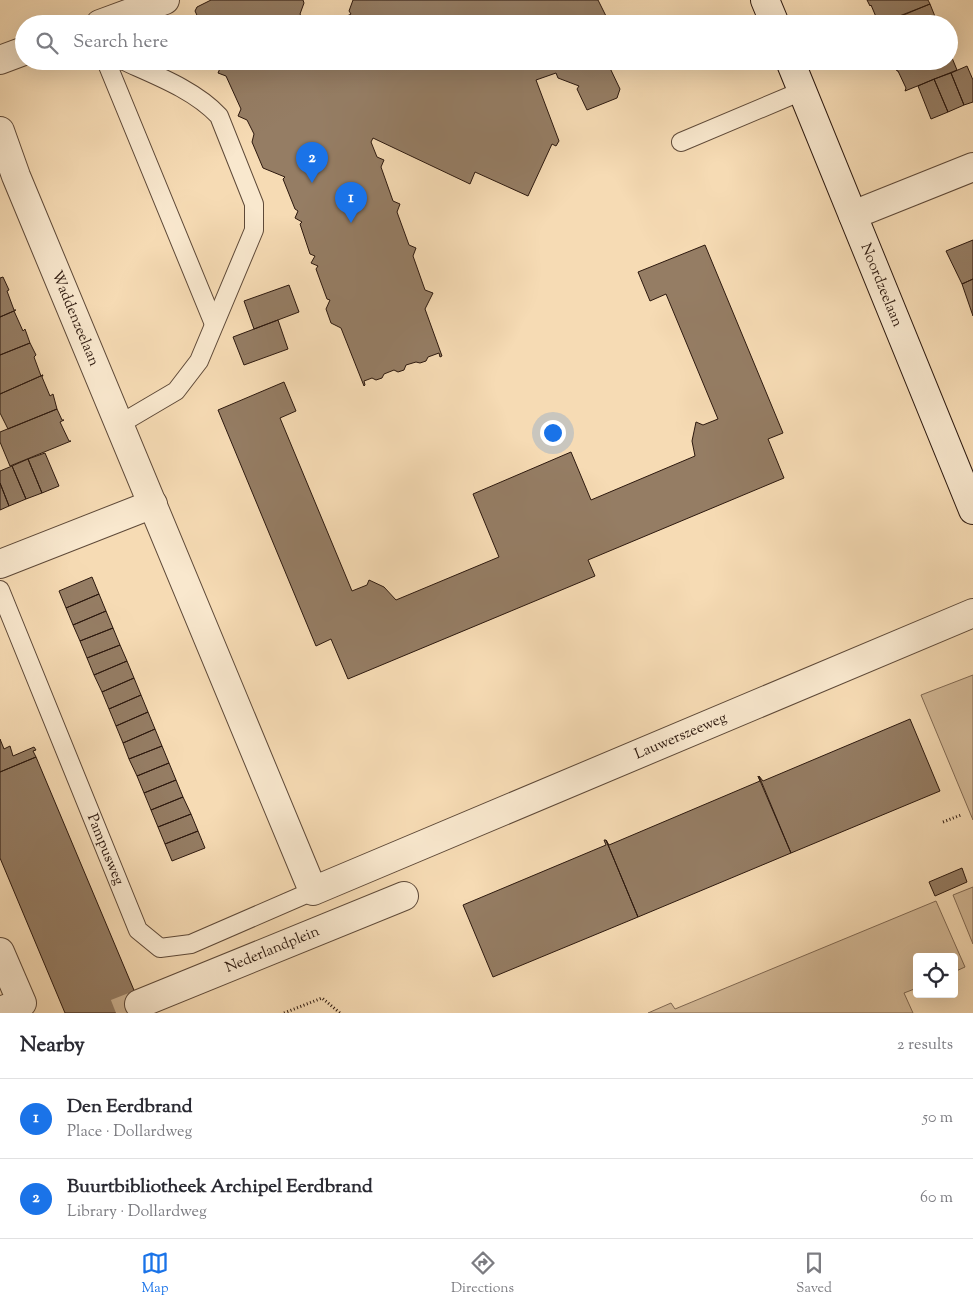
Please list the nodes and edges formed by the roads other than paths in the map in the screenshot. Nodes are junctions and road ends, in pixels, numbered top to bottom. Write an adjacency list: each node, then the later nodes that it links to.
1 (165, 0): 3 (street)
2 (765, 0): 4 (street)
3 (124, 15)
4 (771, 15)
5 (15, 54): 6 (street)
6 (0, 60)
7 (110, 70): 16 (lane)
8 (144, 70): 16 (lane)
9 (794, 70): 10 (street, Noordzeelaan)
10 (802, 91): 12 (lane); 15 (street, Noordzeelaan)
11 (0, 131): 14 (street, Waddenzeelaan)
12 (681, 142)
13 (973, 167): 15 (street)
14 (8, 179): 17 (street, Waddenzeelaan)
15 (853, 215): 19 (street, Noordzeelaan)
16 (214, 324): 17 (lane)
17 (120, 424): 18 (street, Waddenzeelaan)
18 (153, 504): 20 (street); 24 (street)
19 (973, 510)
20 (0, 564)
21 (0, 590): 24 (lane, Pampusweg)
22 (973, 613): 23 (street, Lauwerszeeweg)
23 (388, 859): 24 (street, Pampusweg)
24 (314, 891)
25 (404, 896): 27 (street, Nederlandplein)
26 (0, 952): 28 (street)
27 (139, 1004)
28 (0, 1011)

